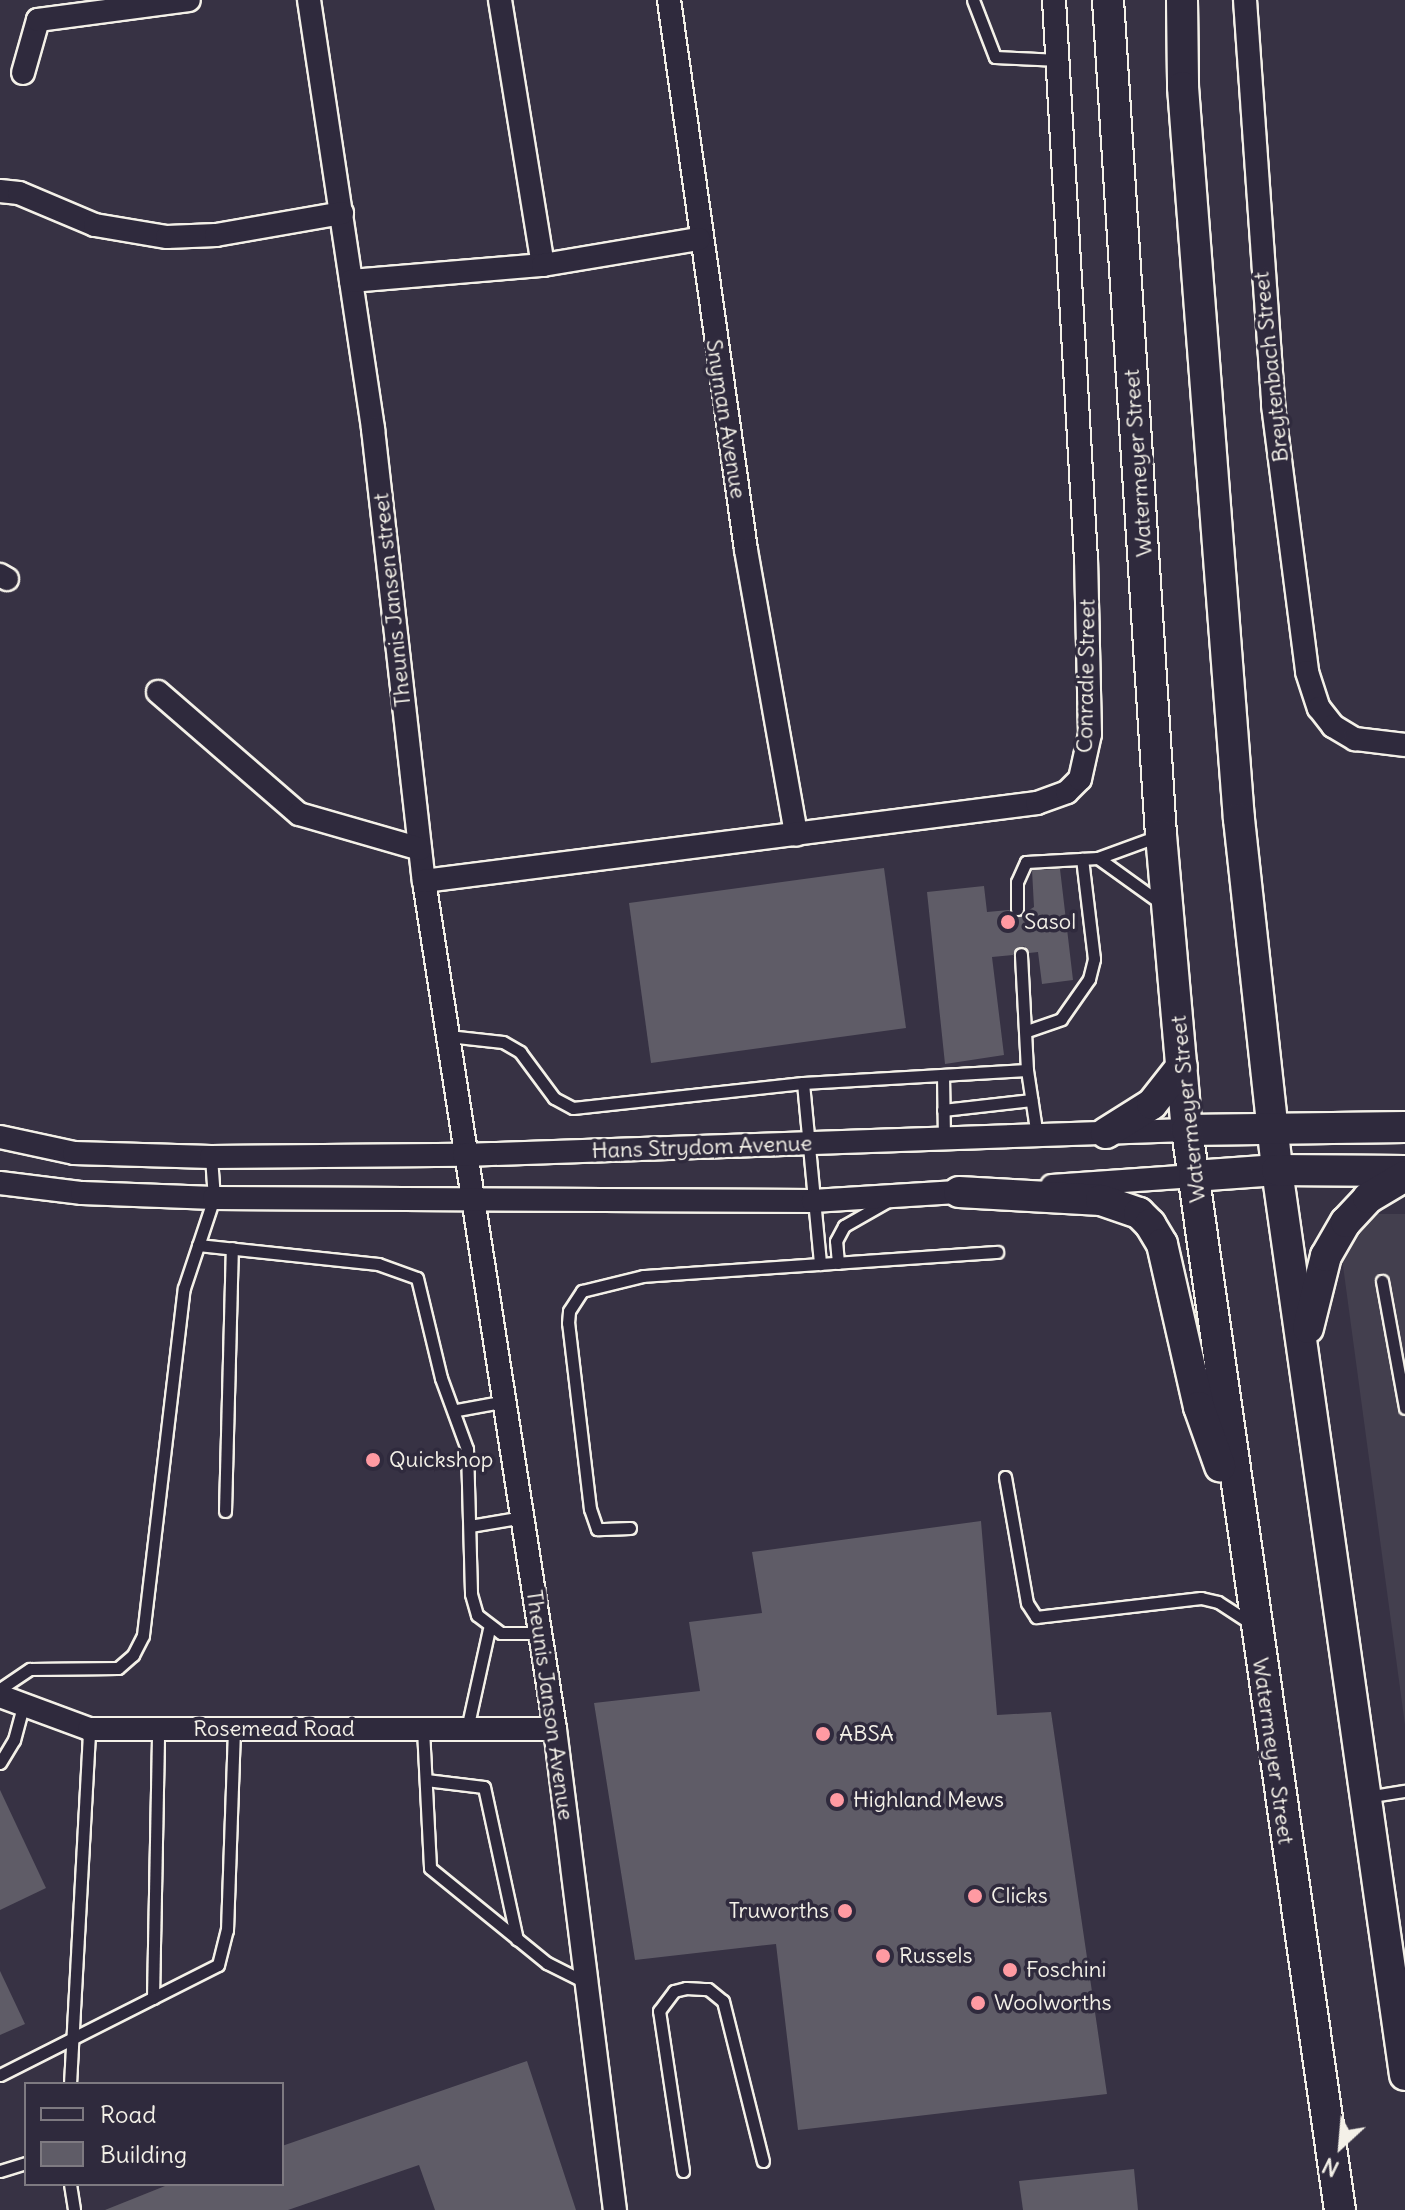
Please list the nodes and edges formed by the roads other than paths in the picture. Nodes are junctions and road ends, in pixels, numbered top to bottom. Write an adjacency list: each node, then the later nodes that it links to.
1 (189, 0): 10 (street)
2 (309, 0): 14 (street, Theunis Jansen street)
3 (500, 0): 16 (street)
4 (669, 0): 15 (street, Snyman Avenue)
5 (973, 0): 11 (lane)
6 (1054, 0): 11 (street, Conradie Street)
7 (1108, 0): 21 (main road, Watermeyer Street)
8 (1182, 0): 37 (main road)
9 (1245, 0): 19 (street, Breytenbach Street)
10 (41, 10): 12 (street)
11 (1059, 60): 20 (street, Conradie Street)
12 (23, 73)
13 (0, 191): 14 (street)
14 (342, 213): 17 (street, Theunis Jansen street)
15 (699, 239): 16 (street); 20 (street, Snyman Avenue)
16 (543, 265): 17 (street)
17 (351, 281): 22 (street, Theunis Jansen street)
18 (158, 692): 22 (street)
19 (1405, 745)
20 (796, 835): 25 (street, Conradie Street)
21 (1161, 835): 23 (lane); 26 (main road, Watermeyer Street)
22 (420, 849): 25 (street, Theunis Jansen street)
23 (1098, 858): 24 (lane); 26 (lane)
24 (1082, 859): 27 (lane); 29 (lane)
25 (424, 881): 30 (street, Theunis Jansen street)
26 (1167, 908): 31 (main road, Watermeyer Street)
27 (1017, 909)
28 (1021, 954): 29 (lane)
29 (1027, 1031): 32 (lane)
30 (447, 1036): 34 (lane); 45 (street, Theunis Jansen street)
31 (1182, 1066): 39 (main road, Watermeyer Street); 40 (main road)
32 (1027, 1070): 33 (lane); 35 (lane)
33 (943, 1075): 34 (lane); 36 (lane)
34 (803, 1083): 44 (lane)
35 (1031, 1100): 36 (lane); 41 (lane)
36 (943, 1110): 43 (lane)
37 (1272, 1126): 38 (main road, Hans Strydom Avenue); 39 (main road, Hans Strydom Avenue); 47 (main road)
38 (1405, 1127)
39 (1187, 1130): 40 (street, Hans Strydom Avenue); 49 (main road, Watermeyer Street)
40 (1106, 1133): 41 (street, Hans Strydom Avenue)
41 (1037, 1136): 43 (street, Hans Strydom Avenue)
42 (0, 1137): 46 (street, Hans Strydom Avenue)
43 (944, 1139): 44 (street, Hans Strydom Avenue)
44 (807, 1144): 45 (street, Hans Strydom Avenue); 55 (lane)
45 (464, 1155): 46 (street, Hans Strydom Avenue); 54 (street, Theunis Jansen street)
46 (211, 1157): 53 (lane)
47 (1277, 1170): 48 (main road); 49 (main road); 62 (main road)
48 (1405, 1173): 62 (main road)
49 (1194, 1176): 51 (street); 69 (main road, Watermeyer Street)
50 (0, 1183): 53 (street)
51 (959, 1192): 52 (street); 69 (main road)
52 (897, 1196): 55 (street); 59 (lane)
53 (214, 1198): 54 (street); 56 (lane)
54 (476, 1201): 55 (street); 63 (street, Theunis Janson Avenue)
55 (813, 1201): 60 (lane)
56 (198, 1245): 57 (lane); 75 (lane)
57 (232, 1248): 65 (lane); 67 (lane)
58 (997, 1252): 59 (lane)
59 (838, 1263): 60 (lane)
60 (820, 1264): 71 (lane)
61 (1382, 1281): 64 (lane)
62 (1304, 1352): 87 (main road)
63 (506, 1401): 65 (lane); 68 (street, Theunis Janson Avenue)
64 (1405, 1408)
65 (457, 1410): 70 (lane)
66 (1005, 1477): 73 (lane)
67 (225, 1511)
68 (523, 1517): 70 (lane); 74 (street, Theunis Janson Avenue)
69 (1240, 1521): 73 (main road, Watermeyer Street)
70 (470, 1526): 72 (lane)
71 (630, 1528)
72 (489, 1629): 74 (lane); 82 (lane)
73 (1255, 1629): 102 (main road, Watermeyer Street)
74 (541, 1633): 83 (street, Theunis Janson Avenue)
75 (0, 1689)
76 (0, 1696): 77 (street, Rosemead Road)
77 (23, 1707): 79 (street, Rosemead Road); 84 (lane)
78 (158, 1728): 79 (street, Rosemead Road); 80 (street, Rosemead Road); 90 (lane)
79 (89, 1729): 91 (lane)
80 (234, 1729): 81 (street, Rosemead Road); 90 (lane)
81 (423, 1729): 82 (street, Rosemead Road); 85 (lane)
82 (467, 1729): 83 (street, Rosemead Road)
83 (555, 1729): 89 (street, Theunis Janson Avenue)
84 (0, 1763)
85 (426, 1780): 88 (lane); 88 (lane)
86 (1405, 1791): 87 (lane)
87 (1366, 1797): 93 (main road)
88 (517, 1940): 89 (lane)
89 (586, 1982): 101 (street, Theunis Janson Avenue)
90 (153, 1998): 91 (lane)
91 (72, 2039): 92 (lane); 94 (lane)
92 (0, 2075)
93 (1405, 2075)
94 (70, 2082)
95 (763, 2161): 98 (lane)
96 (24, 2164): 97 (lane)
97 (0, 2171)
98 (683, 2171)
99 (70, 2186): 100 (lane)
100 (74, 2210)
101 (615, 2210)
102 (1340, 2210)

